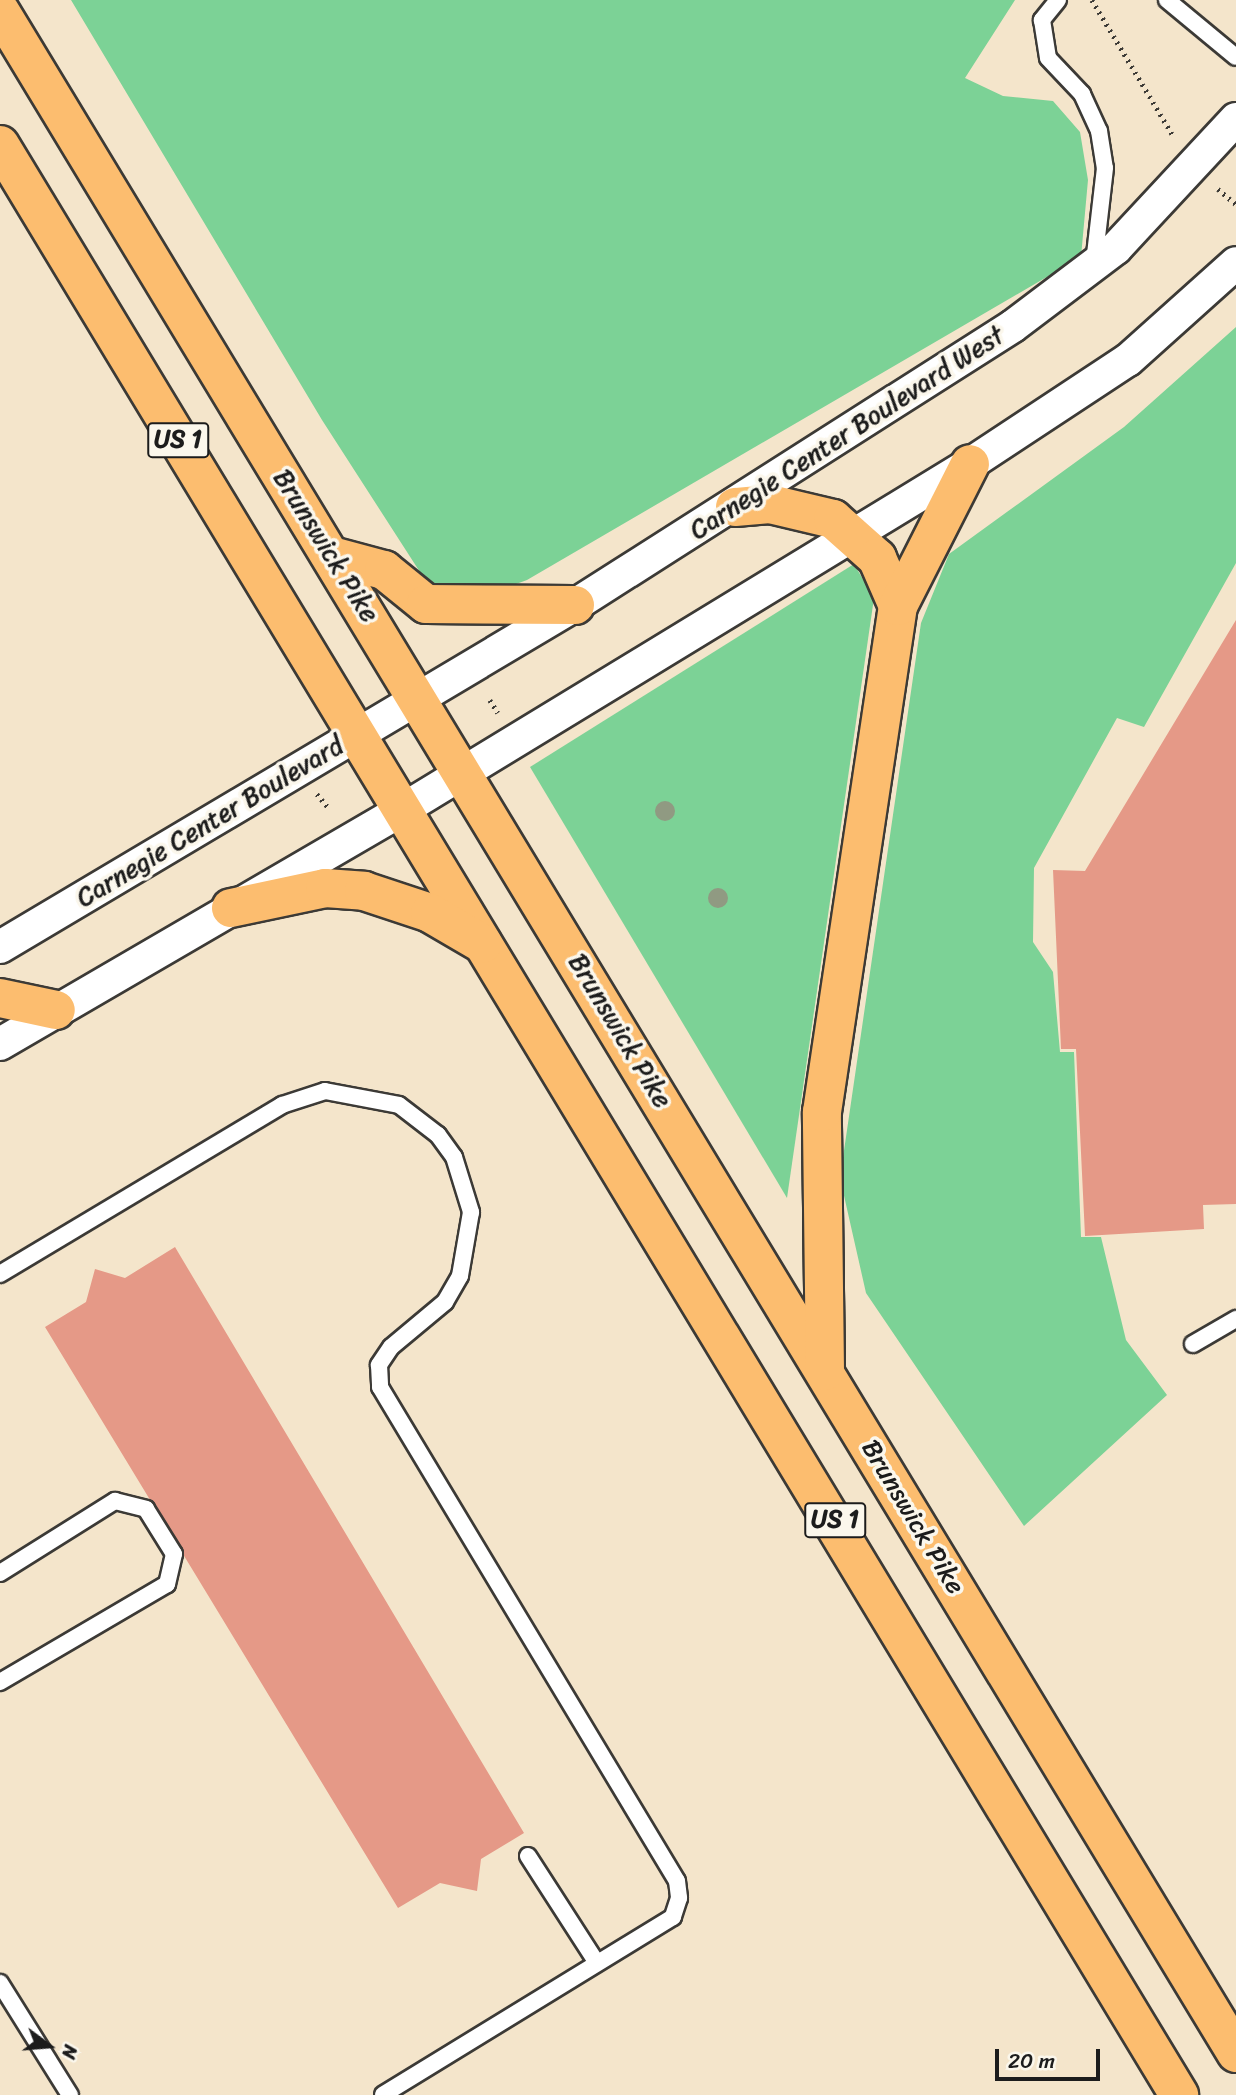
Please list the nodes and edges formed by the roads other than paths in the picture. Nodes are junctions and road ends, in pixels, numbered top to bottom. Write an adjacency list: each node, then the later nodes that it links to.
1 (1058, 0): 8 (lane)
2 (1167, 0): 4 (lane)
3 (0, 11): 12 (highway, Brunswick Pike / US 1)
4 (1236, 57)
5 (1236, 119): 8 (street, Carnegie Center Boulevard West)
6 (0, 145): 16 (highway, US 1)
7 (1236, 264): 9 (street)
8 (1094, 266): 10 (street, Carnegie Center Boulevard West)
9 (970, 464): 11 (street); 14 (highway)
10 (735, 506): 11 (highway); 13 (street, Carnegie Center Boulevard West)
11 (853, 532): 14 (highway); 17 (street)
12 (332, 556): 13 (highway); 15 (highway, Brunswick Pike / US 1)
13 (575, 606): 15 (street, Carnegie Center Boulevard West)
14 (898, 606): 28 (highway)
15 (420, 698): 16 (street, Carnegie Center Boulevard); 17 (highway, Brunswick Pike / US 1)
16 (357, 735): 18 (highway, US 1); 20 (street, Carnegie Center Boulevard)
17 (464, 770): 18 (street); 28 (highway, Brunswick Pike / US 1)
18 (402, 810): 19 (street); 21 (highway, US 1)
19 (231, 908): 21 (highway); 23 (street)
20 (0, 947)
21 (488, 947): 37 (highway, US 1)
22 (0, 998): 23 (highway)
23 (56, 1010): 24 (street)
24 (0, 1044)
25 (0, 1274): 32 (lane)
26 (1236, 1319): 27 (lane)
27 (1193, 1344)
28 (825, 1371): 34 (highway, Brunswick Pike / US 1)
29 (0, 1573): 30 (lane)
30 (0, 1682)
31 (528, 1856): 32 (lane)
32 (597, 1963): 36 (lane)
33 (0, 1983): 35 (lane)
34 (1236, 2053)
35 (70, 2095)
36 (383, 2095)
37 (1179, 2095)

